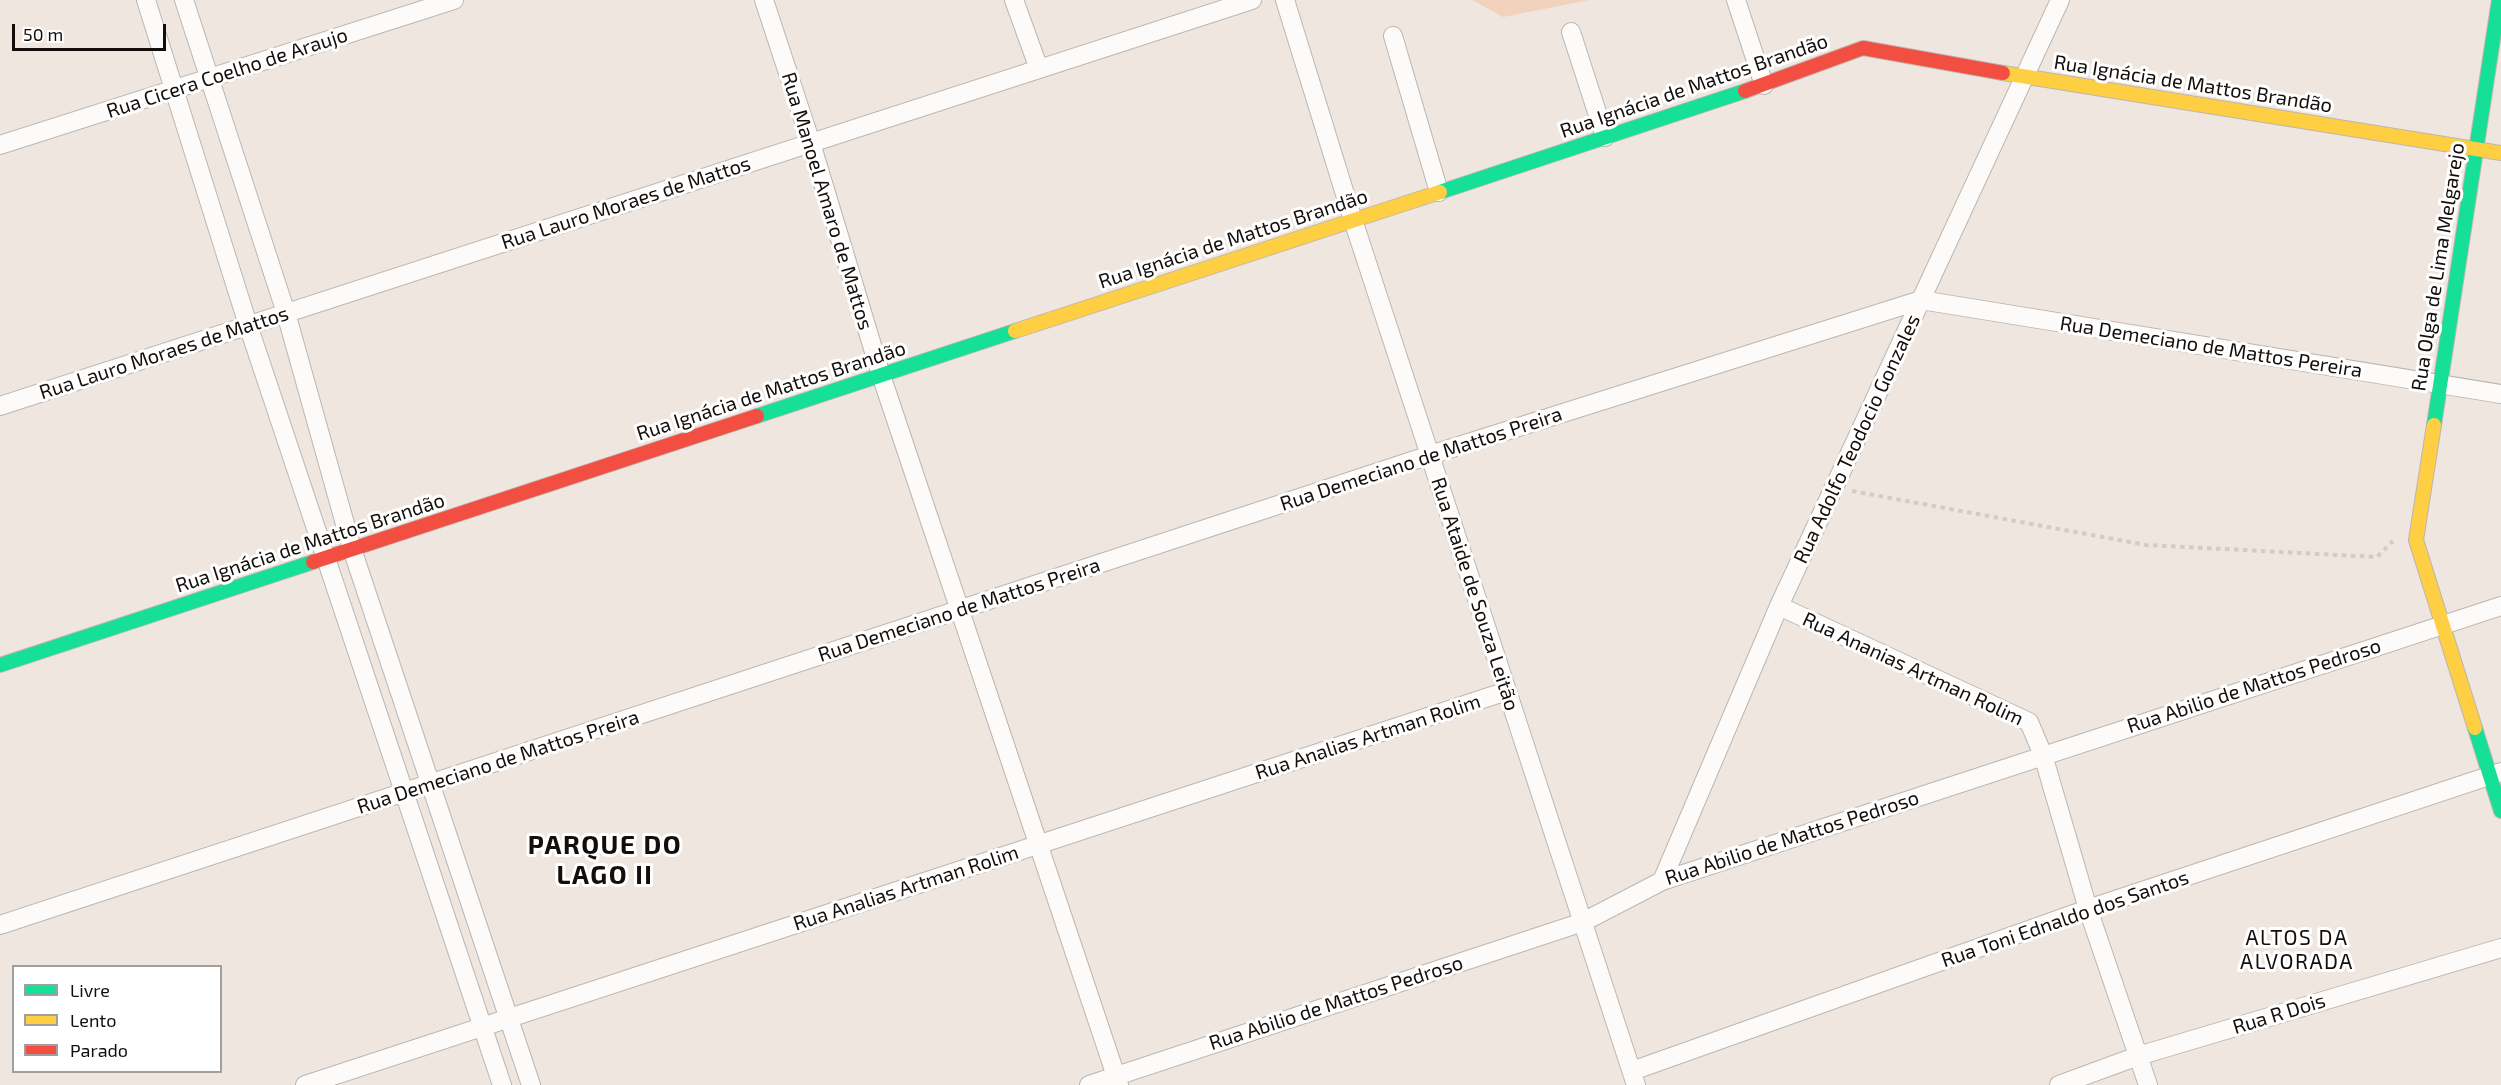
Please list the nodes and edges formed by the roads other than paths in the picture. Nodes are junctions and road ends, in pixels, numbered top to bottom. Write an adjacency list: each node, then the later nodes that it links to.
1 (146, 0): 17 (street)
2 (184, 0): 15 (street)
3 (454, 0): 15 (street, Rua Cicera Coelho de Araujo)
4 (764, 0): 19 (street, Rua Manoel Amaro de Mattos)
5 (1014, 0): 13 (street)
6 (1252, 0): 13 (street, Rua Lauro Moraes de Mattos)
7 (1285, 0): 23 (street, Rua Ataide de Souza Leitão)
8 (1736, 0): 16 (street)
9 (2060, 0): 14 (street, Rua Adolfo Teodocio Gonzales)
10 (2499, 0): 21 (street, Rua Olga de Lima Melgarejo)
11 (1571, 32): 18 (street)
12 (1393, 36): 22 (street)
13 (1039, 69): 19 (street, Rua Lauro Moraes de Mattos)
14 (2023, 77): 16 (street, Rua Ignácia de Mattos Brandão); 21 (street, Rua Ignácia de Mattos Brandão); 24 (street, Rua Adolfo Teodocio Gonzales)
15 (211, 78): 17 (street, Rua Cicera Coelho de Araujo); 25 (street)
16 (1764, 85): 18 (street, Rua Ignácia de Mattos Brandão)
17 (175, 88): 20 (street, Rua Cicera Coelho de Araujo); 26 (street)
18 (1605, 137): 22 (street, Rua Ignácia de Mattos Brandão)
19 (811, 143): 25 (street, Rua Lauro Moraes de Mattos); 28 (street, Rua Manoel Amaro de Mattos)
20 (0, 145)
21 (2479, 148): 27 (street, Rua Olga de Lima Melgarejo)
22 (1439, 192): 23 (street, Rua Ignácia de Mattos Brandão)
23 (1355, 229): 28 (street, Rua Ignácia de Mattos Brandão); 31 (street, Rua Ataide de Souza Leitão)
24 (1926, 289): 27 (street, Rua Demeciano de Mattos Pereira); 31 (street, Rua Demeciano de Mattos Preira); 34 (street, Rua Adolfo Teodocio Gonzales)
25 (286, 313): 26 (street, Rua Lauro Moraes de Mattos); 32 (street)
26 (248, 325): 30 (street, Rua Lauro Moraes de Mattos); 33 (street)
27 (2433, 378): 29 (street, Rua Demeciano de Mattos Pereira); 37 (street, Rua Olga de Lima Melgarejo)
28 (883, 383): 32 (street, Rua Ignácia de Mattos Brandão); 36 (street, Rua Manoel Amaro de Mattos)
29 (2501, 394)
30 (0, 406)
31 (1426, 455): 36 (street, Rua Demeciano de Mattos Preira); 39 (street, Rua Ataide de Souza Leitão)
32 (352, 549): 33 (street, Rua Ignácia de Mattos Brandão); 42 (street)
33 (325, 558): 38 (street, Rua Ignácia de Mattos Brandão); 43 (street)
34 (1783, 599): 40 (street, Rua Ananias Artman Rolim); 46 (street, Rua Adolfo Teodocio Gonzales)
35 (2501, 606): 37 (street, Rua Abilio de Mattos Pedroso)
36 (959, 610): 42 (street, Rua Demeciano de Mattos Preira); 45 (street, Rua Manoel Amaro de Mattos)
37 (2441, 625): 40 (street, Rua Abilio de Mattos Pedroso); 41 (street)
38 (0, 665)
39 (1507, 691): 45 (street, Rua Analias Artman Rolim); 48 (street, Rua Ataide de Souza Leitão)
40 (2043, 755): 46 (street, Rua Abilio de Mattos Pedroso); 47 (street, Rua Ananias Artman Rolim)
41 (2495, 774): 44 (street); 47 (street, Rua Toni Ednaldo dos Santos)
42 (440, 781): 43 (street, Rua Demeciano de Mattos Preira); 51 (street)
43 (403, 793): 49 (street, Rua Demeciano de Mattos Preira); 52 (street)
44 (2501, 811)
45 (1035, 837): 51 (street, Rua Analias Artman Rolim); 55 (street, Rua Manoel Amaro de Mattos)
46 (1662, 881): 48 (street, Rua Abilio de Mattos Pedroso)
47 (2088, 909): 53 (street, Rua Ananias Artman Rolim); 54 (street, Rua Toni Ednaldo dos Santos)
48 (1583, 922): 54 (street, Rua Ataide de Souza Leitão); 55 (street, Rua Abilio de Mattos Pedroso)
49 (0, 925)
50 (2501, 948): 53 (street, Rua R Dois)
51 (508, 1017): 52 (street, Rua Analias Artman Rolim); 58 (street)
52 (482, 1026): 56 (street, Rua Analias Artman Rolim); 57 (street)
53 (2138, 1056): 60 (street, Rua R Dois); 61 (street, Rua Ananias Artman Rolim)
54 (1634, 1078)
55 (1117, 1081): 59 (street, Rua Abilio de Mattos Pedroso)
56 (304, 1085)
57 (502, 1085)
58 (531, 1085)
59 (1089, 1085)
60 (2059, 1085)
61 (2148, 1085)

